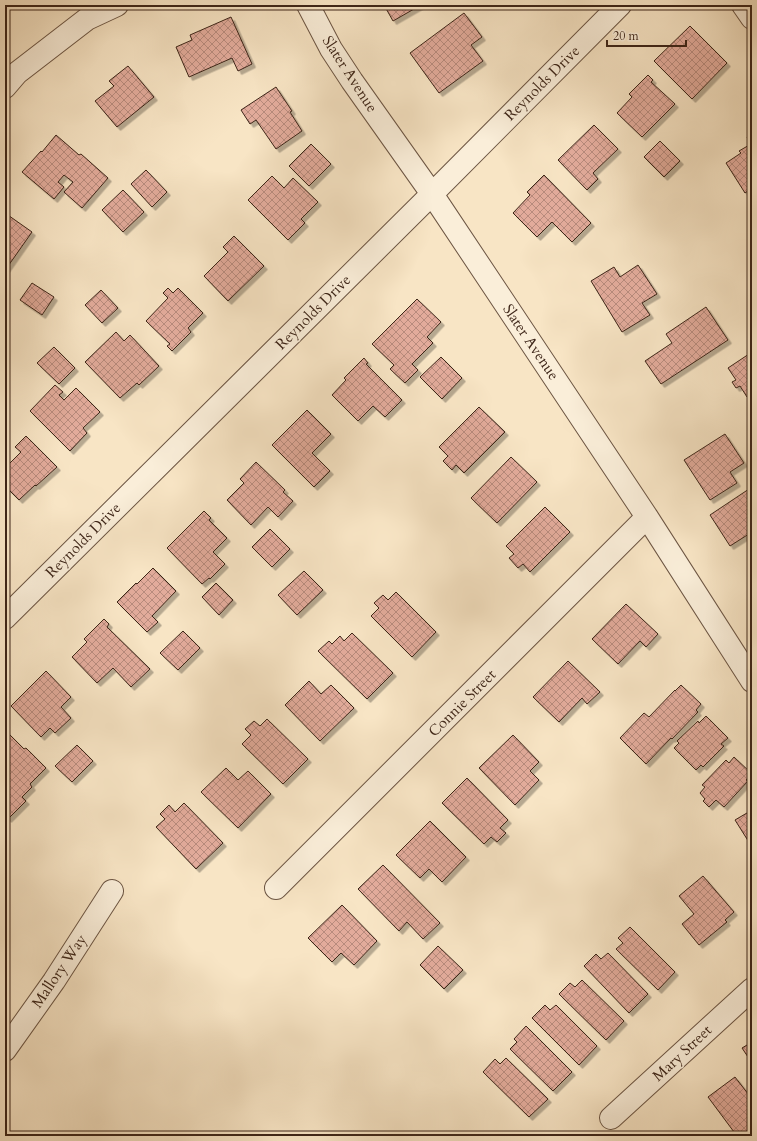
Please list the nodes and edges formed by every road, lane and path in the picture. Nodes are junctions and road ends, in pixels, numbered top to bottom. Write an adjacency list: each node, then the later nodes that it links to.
1 (117, 5): 6 (street)
2 (308, 5): 7 (street, Slater Avenue)
3 (620, 5): 7 (street, Reynolds Drive)
4 (743, 5): 5 (street)
5 (752, 18)
6 (5, 87)
7 (432, 194): 8 (street, Slater Avenue); 9 (street, Reynolds Drive)
8 (647, 517): 10 (street, Slater Avenue); 11 (street, Connie Street)
9 (5, 618)
10 (752, 681)
11 (276, 888)
12 (112, 891): 14 (street, Mallory Way)
13 (752, 989): 15 (street, Mary Street)
14 (5, 1050)
15 (611, 1118)

